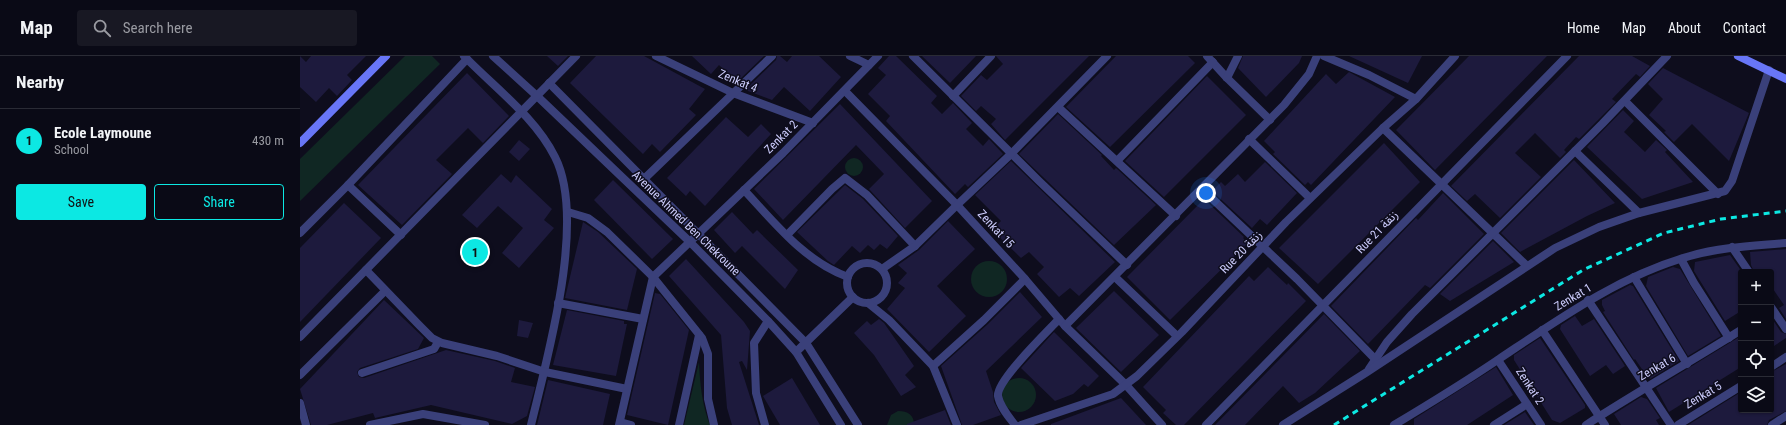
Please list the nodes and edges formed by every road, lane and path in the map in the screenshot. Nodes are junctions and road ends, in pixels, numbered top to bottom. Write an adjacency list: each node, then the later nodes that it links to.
1 (386, 56): 38 (main road)
2 (493, 56): 28 (street, Avenue Ahmed Ben Chekroune)
3 (576, 56): 25 (street)
4 (656, 56): 27 (street, Zenkat 4)
5 (772, 56): 27 (street)
6 (850, 56): 21 (street)
7 (878, 56): 21 (street, Zenkat 2)
8 (913, 56): 29 (street)
9 (991, 56): 29 (street)
10 (1107, 56): 32 (street)
11 (1207, 56): 20 (street)
12 (1238, 56): 23 (street)
13 (1317, 56): 34 (street)
14 (1324, 56): 30 (street)
15 (1455, 56): 30 (street, Rue 20 زنقة)
16 (1567, 56): 43 (street, Rue 21 زنقة)
17 (1667, 56): 31 (street)
18 (1738, 56): 22 (main road)
19 (465, 58): 33 (street); 44 (street)
20 (1213, 62): 23 (street); 41 (street)
21 (869, 65): 26 (street, Zenkat 2)
22 (1769, 70): 24 (main road); 47 (street)
23 (1227, 78): 34 (street)
24 (1786, 79)
25 (549, 83): 28 (street); 42 (street, Avenue Ahmed Ben Chekroune)
26 (845, 91): 35 (street, Zenkat 2); 49 (street, Zenkat 15)
27 (733, 93): 35 (street, Zenkat 4); 42 (street)
28 (537, 96): 33 (street); 58 (street, Avenue Ahmed Ben Chekroune)
29 (953, 96): 40 (street)
30 (1416, 98): 36 (street, Rue 20 زنقة)
31 (1626, 101): 39 (street); 47 (street)
32 (1058, 107): 40 (street); 41 (street)
33 (521, 112): 50 (street); 54 (street)
34 (1270, 120): 37 (street)
35 (812, 123): 46 (street, Zenkat 2)
36 (1383, 128): 43 (street); 48 (street, Rue 20 زنقة)
37 (1250, 139): 45 (street); 48 (street)
38 (300, 143)
39 (1576, 151): 51 (street); 56 (street)
40 (1011, 154): 49 (street); 64 (street)
41 (1117, 162): 52 (street)
42 (644, 179): 55 (street, Avenue Ahmed Ben Chekroune)
43 (1440, 184): 56 (street); 79 (street, Rue 21 زنقة)
44 (348, 185): 53 (street); 54 (street)
45 (1202, 189): 52 (street); 61 (street)
46 (744, 190): 55 (street, Zenkat 2); 57 (street)
47 (1718, 194): 51 (street)
48 (1310, 198): 61 (street, Rue 20 زنقة)
49 (957, 205): 60 (street); 73 (street, Zenkat 15)
50 (568, 212): 69 (street); 77 (street)
51 (1639, 213): 65 (street)
52 (1176, 216): 64 (street)
53 (300, 233)
54 (401, 234): 68 (street)
55 (699, 234): 58 (street, Zenkat 2); 93 (street, Avenue Ahmed Ben Chekroune)
56 (1494, 234): 65 (street); 96 (street)
57 (787, 235): 60 (street); 70 (street)
58 (690, 242): 69 (street, Zenkat 2); 83 (street, Avenue Ahmed Ben Chekroune)
59 (1786, 242): 62 (street, Zenkat 1)
60 (914, 246): 66 (street)
61 (1263, 246): 79 (street); 89 (street, Rue 20 زنقة)
62 (1732, 247): 63 (street, Zenkat 1); 67 (street)
63 (1681, 259): 72 (street, Zenkat 1); 91 (street)
64 (1127, 265): 71 (street)
65 (1527, 266): 102 (street)
66 (882, 269): 70 (street); 78 (street)
67 (1747, 269)
68 (366, 270): 74 (street); 90 (street)
69 (653, 277): 81 (street); 88 (street)
70 (848, 277): 75 (street)
71 (1115, 277): 84 (street); 89 (street)
72 (1634, 277): 76 (street, Zenkat 1); 98 (street)
73 (1025, 279): 82 (street, Zenkat 15); 100 (street)
74 (385, 291): 92 (street); 104 (street)
75 (853, 297): 78 (street); 93 (street)
76 (1588, 300): 86 (street, Zenkat 1); 106 (street)
77 (558, 303): 81 (street); 101 (street)
78 (868, 303): 100 (street)
79 (1323, 306): 96 (street); 130 (street, Rue 21 زنقة)
80 (1774, 312): 85 (street)
81 (643, 319): 107 (street)
82 (1059, 319): 84 (street, Zenkat 15); 127 (street)
83 (768, 321): 94 (street, Avenue Ahmed Ben Chekroune); 123 (street)
84 (1065, 326): 105 (street, Zenkat 15)
85 (1786, 329)
86 (1542, 330): 97 (street, Zenkat 1); 111 (street)
87 (1738, 332): 91 (street, Zenkat 6)
88 (699, 335): 121 (street); 122 (street)
89 (1177, 336): 105 (street, Rue 20 زنقة)
90 (300, 338)
91 (1729, 338): 98 (street, Zenkat 6)
92 (438, 342): 101 (street); 103 (street)
93 (806, 343): 94 (street); 125 (street, Avenue Ahmed Ben Chekroune)
94 (796, 352): 124 (street, Avenue Ahmed Ben Chekroune)
95 (1786, 357): 99 (street)
96 (1375, 359): 102 (street)
97 (1498, 360): 110 (street, Zenkat 2); 115 (street, Zenkat 1)
98 (1686, 364): 106 (street, Zenkat 6)
99 (1774, 365)
100 (933, 366): 126 (street)
101 (545, 372): 107 (street); 119 (street)
102 (1367, 372): 131 (street)
103 (362, 373)
104 (300, 375)
105 (1126, 386): 128 (street, Rue 20 زنقة); 129 (street, Zenkat 15)
106 (1647, 387): 111 (street, Zenkat 6); 136 (street)
107 (627, 388): 114 (street)
108 (1738, 388): 137 (street, Zenkat 5)
109 (300, 404): 116 (street)
110 (1527, 404): 132 (street); 133 (street, Zenkat 2)
111 (1600, 416): 134 (street, Zenkat 6); 135 (street)
112 (1786, 416): 138 (street)
113 (382, 424): 117 (street); 118 (street)
114 (620, 424): 120 (street)
115 (1398, 424)
116 (306, 425)
117 (370, 425)
118 (485, 425)
119 (531, 425)
120 (631, 425)
121 (679, 425)
122 (714, 425)
123 (766, 425)
124 (841, 425)
125 (858, 425)
126 (957, 425)
127 (1015, 425)
128 (1021, 425)
129 (1162, 425)
130 (1206, 425)
131 (1283, 425)
132 (1494, 425)
133 (1541, 425)
134 (1586, 425)
135 (1605, 425)
136 (1671, 425)
137 (1678, 425)
138 (1772, 425)

